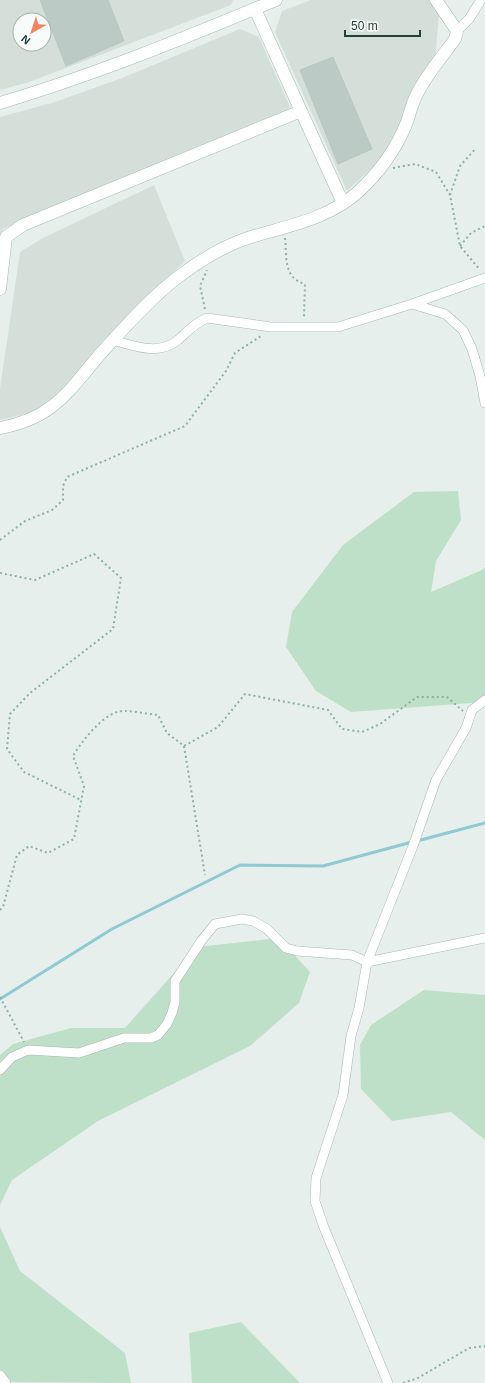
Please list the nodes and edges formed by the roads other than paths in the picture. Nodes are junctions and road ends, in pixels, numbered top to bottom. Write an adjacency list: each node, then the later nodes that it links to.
1 (276, 0): 4 (street)
2 (436, 0): 5 (street)
3 (482, 0): 5 (street)
4 (253, 4): 6 (street); 7 (street)
5 (457, 31): 8 (street)
6 (0, 103)
7 (302, 111): 8 (street); 10 (street)
8 (343, 203): 12 (street)
9 (485, 277): 11 (street)
10 (0, 289)
11 (412, 304): 12 (street); 13 (street)
12 (113, 340): 14 (street)
13 (485, 403)
14 (0, 428)
15 (485, 700): 17 (street)
16 (485, 938): 17 (street)
17 (367, 962): 18 (street); 21 (street)
18 (0, 1070)
19 (0, 1375): 20 (street)
20 (6, 1383)
21 (388, 1383)

